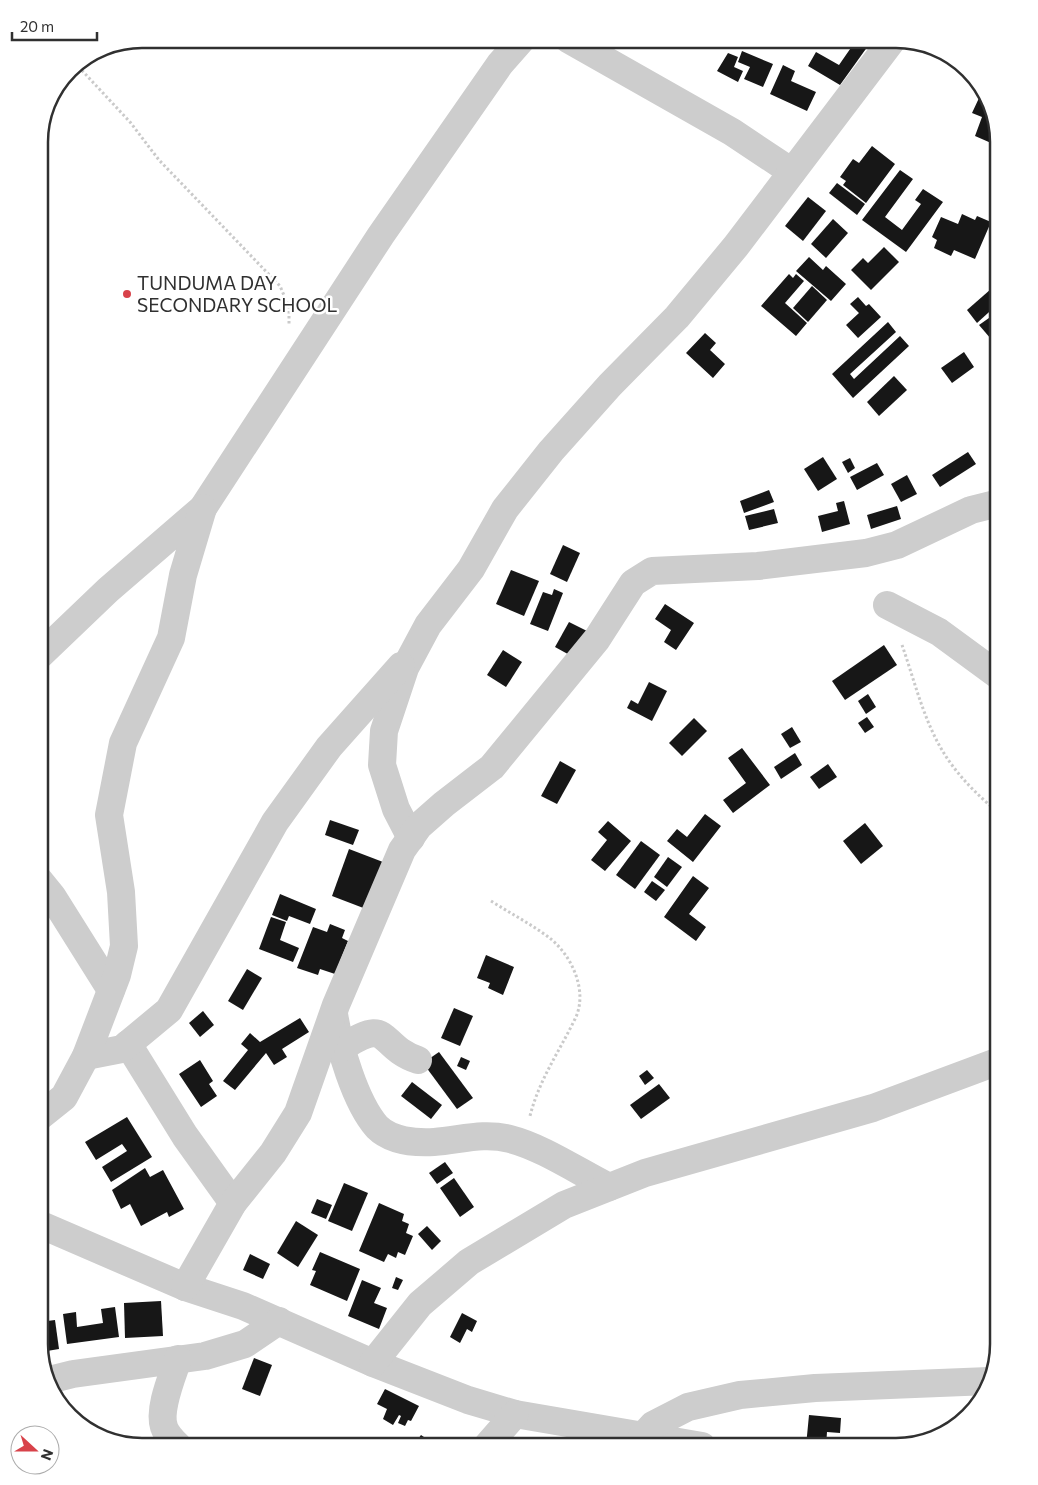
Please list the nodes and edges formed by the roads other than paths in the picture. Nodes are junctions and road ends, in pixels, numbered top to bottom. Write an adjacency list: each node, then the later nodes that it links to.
1 (515, 48): 6 (street)
2 (584, 48): 4 (street)
3 (886, 48): 4 (street)
4 (792, 172): 9 (street)
5 (991, 505): 11 (street)
6 (203, 508): 8 (street); 13 (street)
7 (887, 605): 10 (street)
8 (48, 647)
9 (415, 650): 11 (street); 15 (street)
10 (991, 670)
11 (411, 838): 14 (street)
12 (48, 891): 13 (street)
13 (112, 990): 17 (street)
14 (334, 1012): 16 (street); 22 (street)
15 (128, 1044): 17 (street); 22 (street)
16 (340, 1049): 18 (street); 21 (street)
17 (86, 1056): 20 (street)
18 (418, 1060)
19 (991, 1064): 21 (street)
20 (48, 1110)
21 (609, 1188): 27 (street)
22 (233, 1203): 24 (street)
23 (48, 1228): 24 (street)
24 (185, 1287): 25 (street)
25 (279, 1321): 26 (street); 27 (street)
26 (178, 1360): 28 (street); 32 (street)
27 (373, 1363): 30 (street)
28 (55, 1379)
29 (982, 1381): 31 (street)
30 (515, 1414): 31 (street); 33 (street)
31 (642, 1436): 34 (street)
32 (171, 1437)
33 (494, 1437)
34 (652, 1438)

